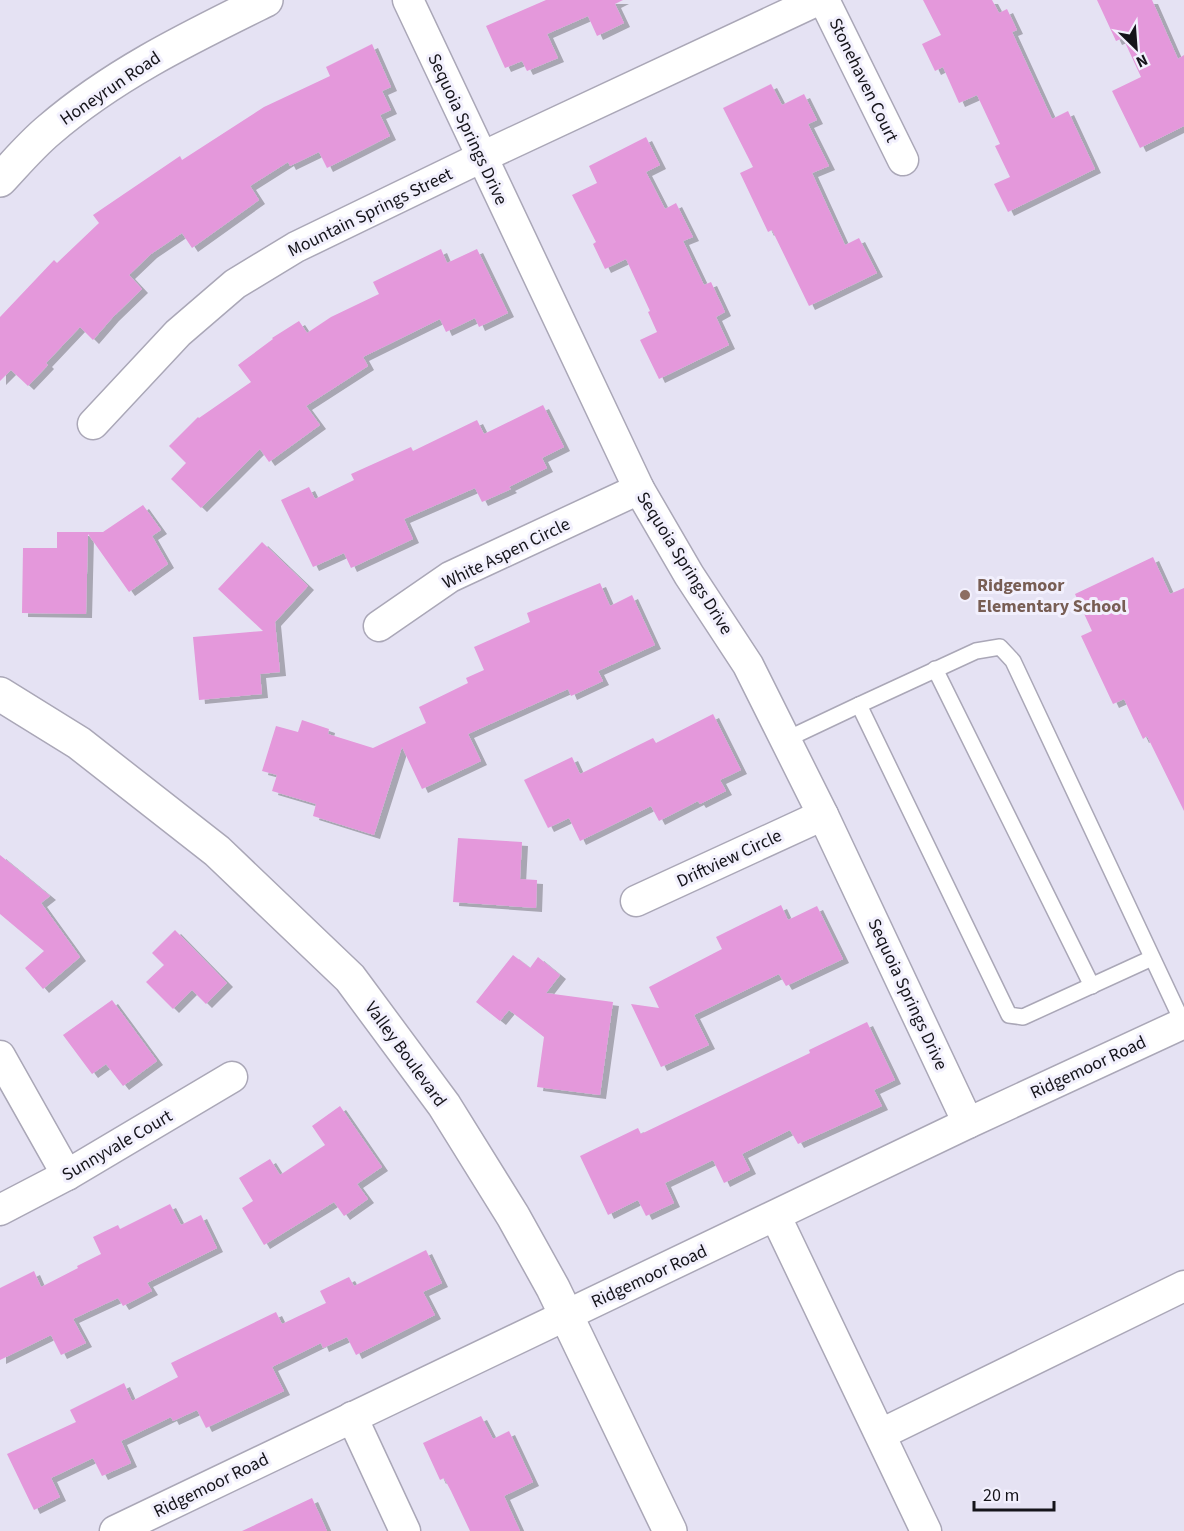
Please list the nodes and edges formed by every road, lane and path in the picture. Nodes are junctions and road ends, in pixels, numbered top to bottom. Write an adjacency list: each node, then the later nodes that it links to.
1 (266, 0): 7 (street, Honeyrun Road)
2 (408, 0): 5 (street, Sequoia Springs Drive)
3 (818, 0): 5 (street, Mountain Springs Street)
4 (824, 0): 6 (street, Stonehaven Court)
5 (482, 157): 8 (street, Mountain Springs Street); 9 (street, Sequoia Springs Drive)
6 (903, 160)
7 (0, 180)
8 (93, 424)
9 (639, 489): 10 (street, White Aspen Circle); 14 (street, Sequoia Springs Drive)
10 (379, 626)
11 (935, 669): 13 (lane); 17 (lane); 18 (lane)
12 (0, 694): 27 (street, Valley Boulevard)
13 (860, 705): 14 (lane); 18 (lane)
14 (786, 740): 15 (street, Sequoia Springs Drive)
15 (823, 815): 16 (street, Driftview Circle); 22 (street, Sequoia Springs Drive)
16 (636, 901)
17 (1152, 958): 18 (lane); 19 (lane)
18 (1092, 986)
19 (1183, 1023): 22 (street, Ridgemoor Road)
20 (0, 1056): 23 (street)
21 (232, 1077): 23 (street, Sunnyvale Court)
22 (968, 1123): 25 (street, Ridgemoor Road)
23 (67, 1175): 24 (street, Sunnyvale Court)
24 (0, 1210)
25 (776, 1217): 27 (street, Ridgemoor Road); 29 (street)
26 (1184, 1286): 29 (street)
27 (565, 1315): 28 (street, Ridgemoor Road); 32 (street, Valley Boulevard)
28 (352, 1417): 30 (street, Ridgemoor Road); 31 (street)
29 (881, 1434): 33 (street)
30 (115, 1531)
31 (405, 1531)
32 (670, 1531)
33 (927, 1531)

